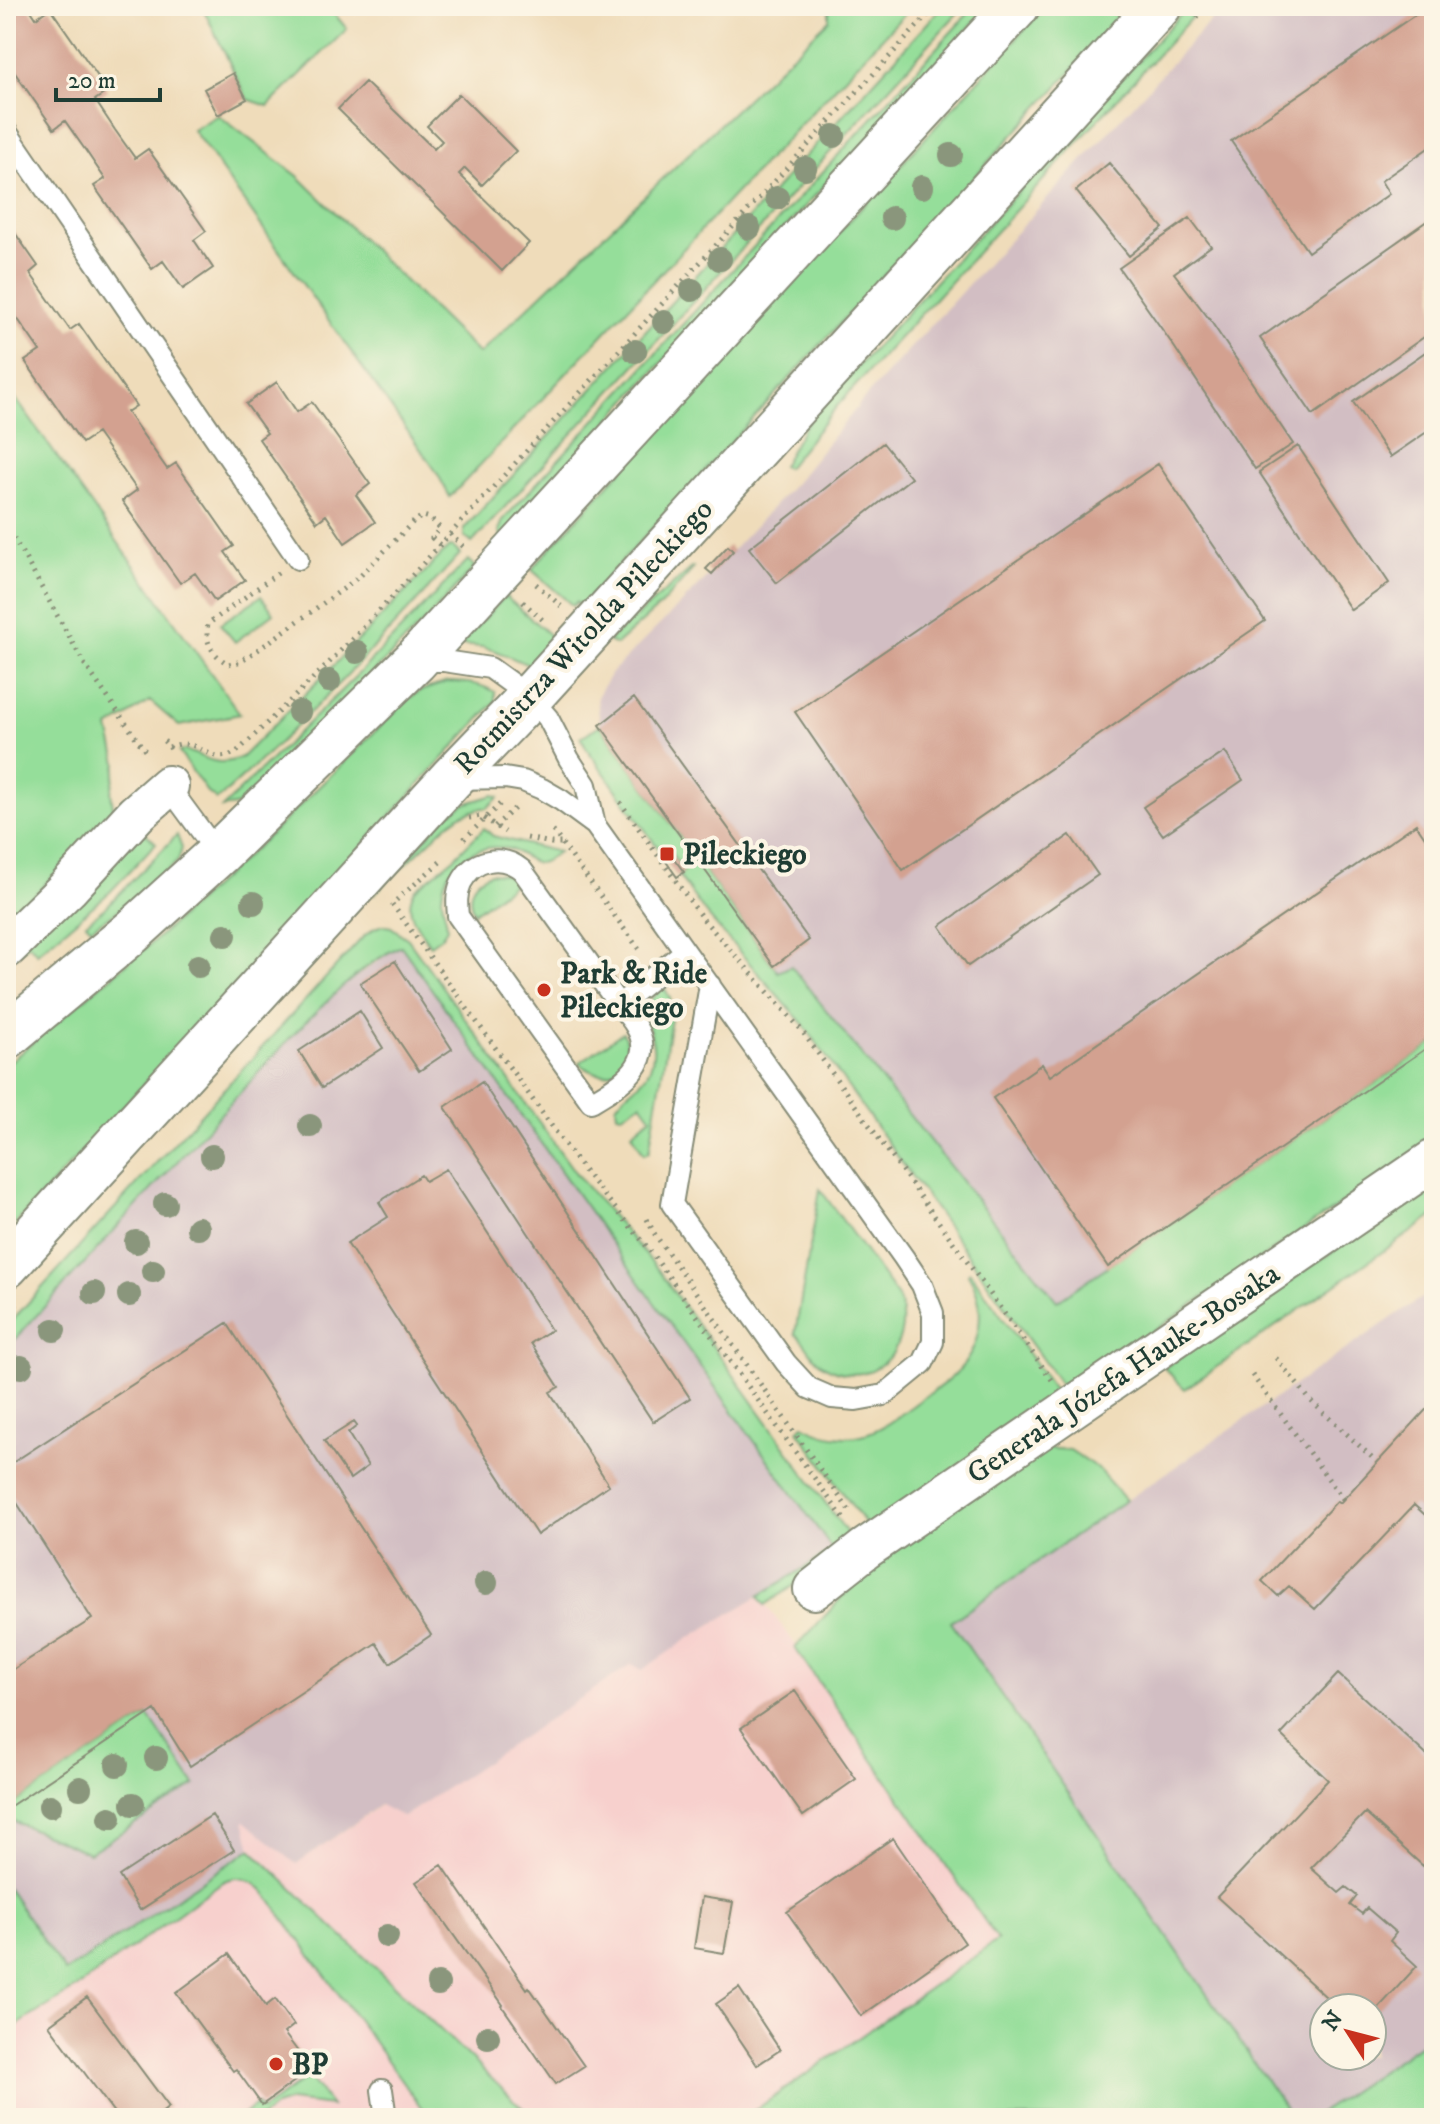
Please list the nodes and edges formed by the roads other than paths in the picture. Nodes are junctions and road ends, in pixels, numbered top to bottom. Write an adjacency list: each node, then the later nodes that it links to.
1 (1017, 6): 5 (main road)
2 (1159, 6): 6 (main road, Rotmistrza Witolda Pileckiego)
3 (6, 131): 4 (lane)
4 (298, 559)
5 (415, 661): 6 (lane); 10 (main road)
6 (530, 697): 8 (main road, Rotmistrza Witolda Pileckiego); 9 (lane)
7 (158, 762): 10 (lane); 11 (street)
8 (451, 779): 9 (lane); 17 (main road, Rotmistrza Witolda Pileckiego)
9 (595, 825): 12 (lane)
10 (218, 854): 15 (main road)
11 (6, 948)
12 (685, 951): 13 (lane); 14 (lane)
13 (710, 985): 13 (lane)
14 (619, 1005): 14 (lane)
15 (6, 1037)
16 (1434, 1160): 18 (street, Generała Józefa Hauke-Bosaka)
17 (6, 1266)
18 (814, 1589)
19 (382, 2090): 20 (lane)
20 (386, 2118)

